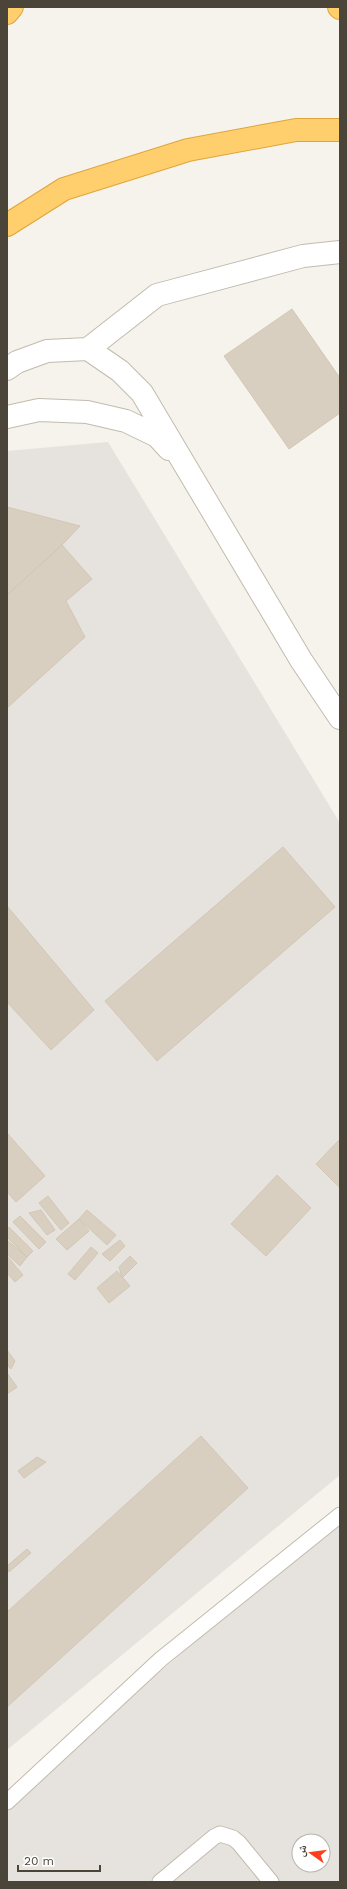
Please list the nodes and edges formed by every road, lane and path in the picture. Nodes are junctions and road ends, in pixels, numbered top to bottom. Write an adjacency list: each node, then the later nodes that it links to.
1 (12, 7): 2 (highway)
2 (7, 13)
3 (340, 130): 4 (highway)
4 (7, 225)
5 (340, 252): 6 (street)
6 (88, 349): 7 (street); 9 (street)
7 (7, 369)
8 (7, 417): 9 (street)
9 (190, 472): 10 (street)
10 (340, 718)
11 (340, 1515): 12 (lane)
12 (7, 1802)
13 (160, 1882): 14 (lane)
14 (271, 1882)

